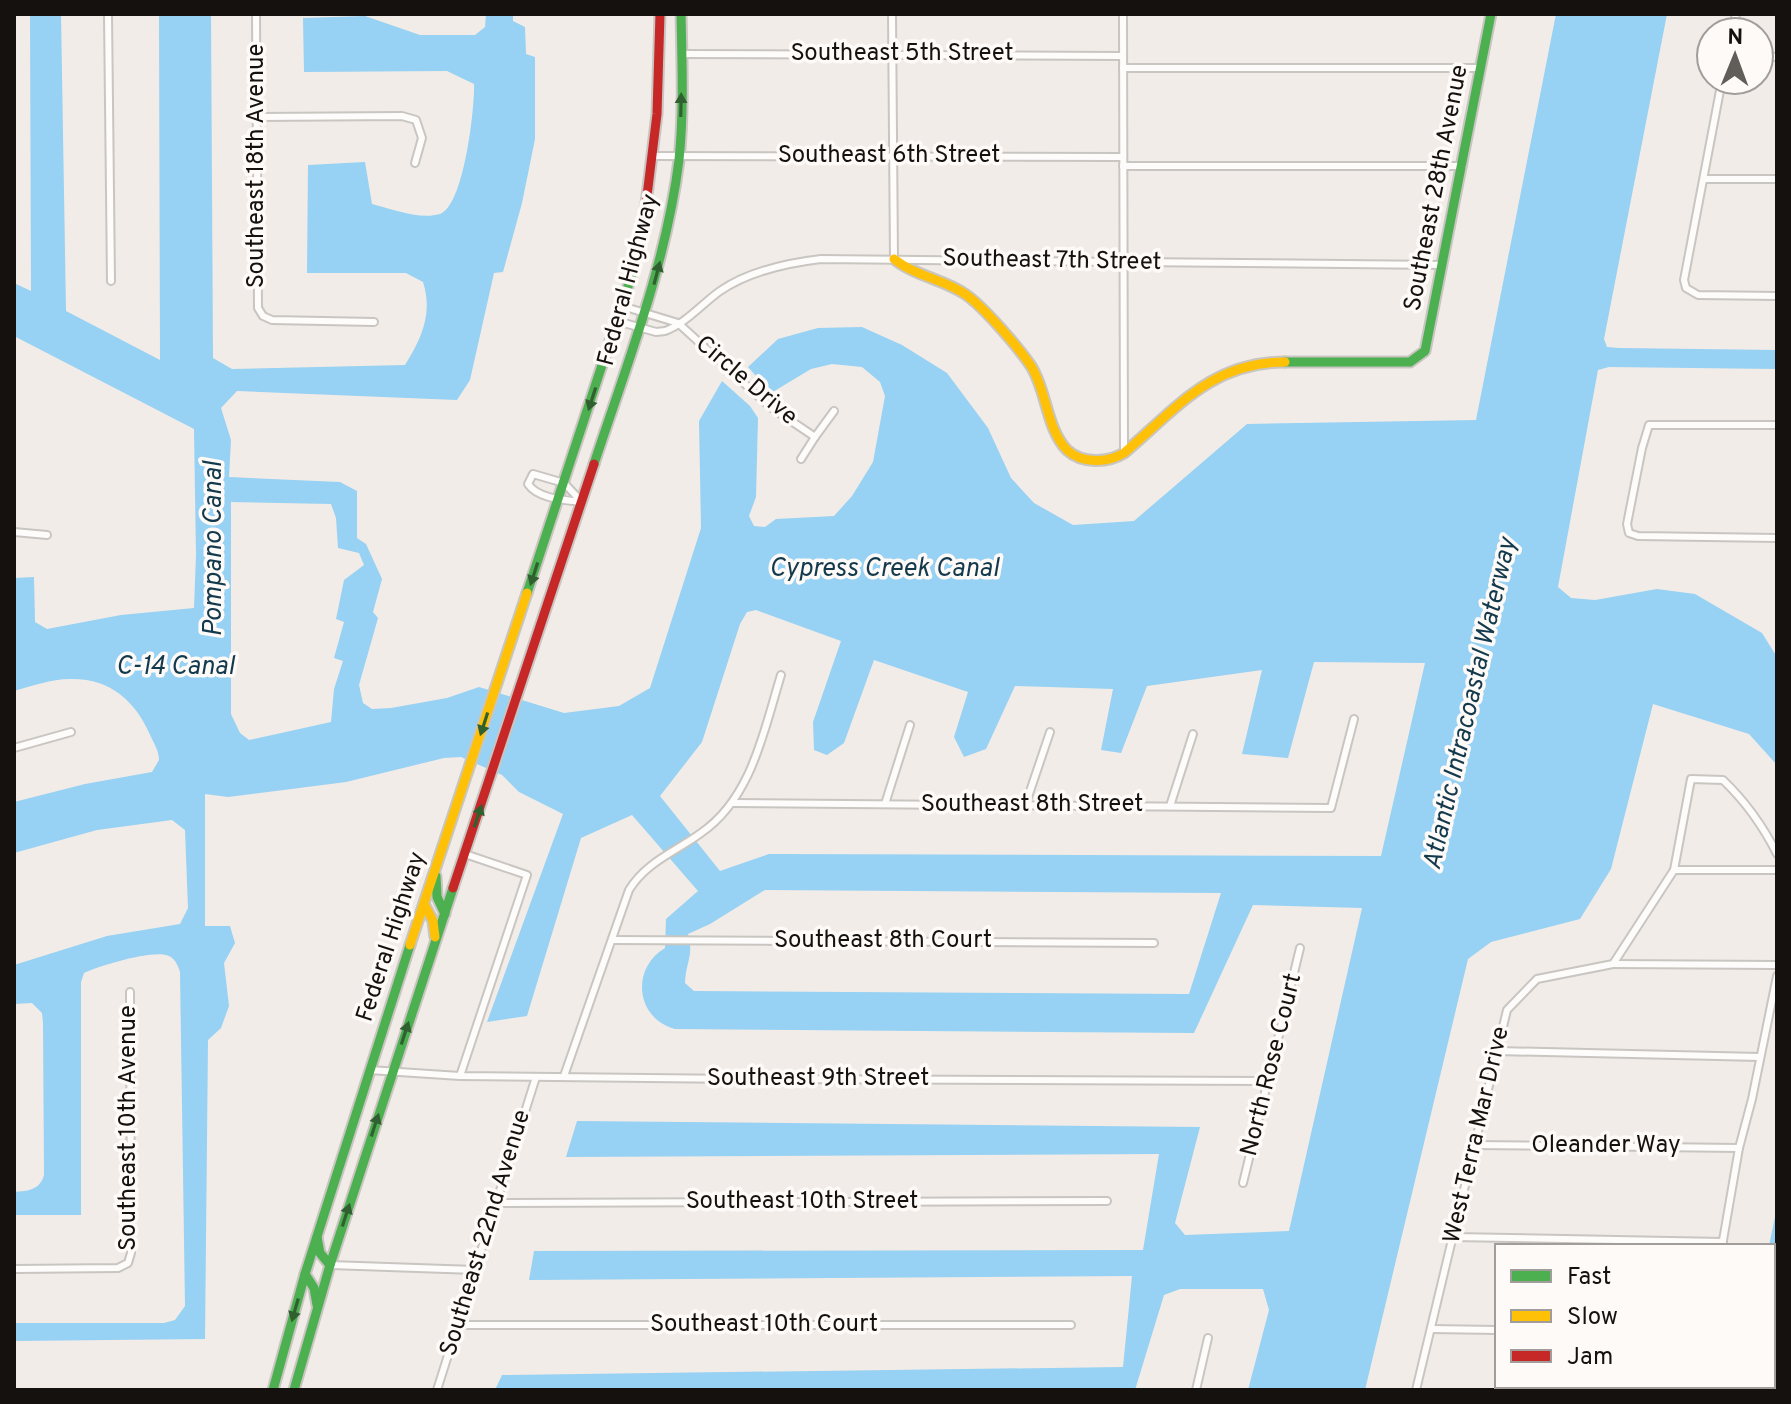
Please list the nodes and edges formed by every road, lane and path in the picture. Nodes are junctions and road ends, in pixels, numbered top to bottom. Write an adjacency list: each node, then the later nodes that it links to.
1 (108, 14): 27 (street)
2 (256, 14): 14 (street, Southeast 18th Avenue)
3 (660, 14): 15 (main road, Federal Highway)
4 (681, 14): 8 (main road, Federal Highway)
5 (892, 14): 9 (street)
6 (1123, 14): 10 (street)
7 (1491, 14): 12 (main road, Southeast 28th Avenue)
8 (682, 54): 9 (street, Southeast 5th Street); 16 (main road, Federal Highway, one-way to 8)
9 (891, 54): 10 (street, Southeast 5th Street); 17 (street)
10 (1123, 56): 11 (street)
11 (1123, 68): 12 (street); 18 (street)
12 (1481, 68): 21 (main road, Southeast 28th Avenue)
13 (1719, 96): 22 (street)
14 (257, 117): 19 (street); 32 (street, Southeast 18th Avenue)
15 (654, 156): 16 (street, Southeast 6th Street); 29 (main road, Federal Highway)
16 (679, 156): 17 (street, Southeast 6th Street); 30 (main road, Federal Highway, one-way to 16)
17 (892, 157): 18 (street, Southeast 6th Street); 24 (street)
18 (1123, 157): 20 (street)
19 (415, 163)
20 (1123, 166): 21 (street); 25 (street)
21 (1463, 166): 26 (main road, Southeast 28th Avenue)
22 (1704, 179): 23 (street); 28 (street)
23 (1777, 179)
24 (894, 259): 25 (street, Southeast 7th Street); 33 (street, Southeast 7th Street); 38 (main road)
25 (1123, 262): 26 (street, Southeast 7th Street); 38 (street)
26 (1443, 265): 38 (main road, Southeast 28th Avenue)
27 (111, 281)
28 (1777, 296)
29 (622, 306): 30 (street); 31 (main road, Federal Highway)
30 (645, 313): 33 (street); 34 (main road, Federal Highway)
31 (617, 321): 34 (street); 40 (main road, Federal Highway, one-way to 40)
32 (374, 322)
33 (678, 323): 34 (street); 37 (street, Circle Drive)
34 (640, 328): 42 (main road, Federal Highway)
35 (834, 411): 37 (street, Circle Drive)
36 (1777, 425): 45 (street)
37 (815, 437): 39 (street, Circle Drive)
38 (1124, 453)
39 (801, 459)
40 (564, 483): 41 (main road, Federal Highway); 41 (street); 42 (street)
41 (559, 500): 42 (street); 59 (main road, Federal Highway, one-way to 59)
42 (582, 502): 57 (main road, Federal Highway, one-way to 42)
43 (14, 532): 44 (street)
44 (47, 535)
45 (1777, 538)
46 (781, 675): 53 (street)
47 (1354, 719): 56 (street, Southeast 8th Street)
48 (910, 725): 54 (street)
49 (71, 732): 52 (street)
50 (1050, 732): 55 (street)
51 (1193, 734): 56 (street)
52 (14, 748)
53 (732, 803): 54 (street, Southeast 8th Street); 64 (street)
54 (885, 804): 55 (street, Southeast 8th Street)
55 (1025, 806): 56 (street, Southeast 8th Street)
56 (1170, 806)
57 (465, 854): 63 (main road, Federal Highway); 76 (street)
58 (1777, 854): 60 (street)
59 (436, 870): 62 (main road, Federal Highway); 63 (main road)
60 (1674, 870): 61 (street); 68 (street)
61 (1777, 870)
62 (424, 904): 65 (main road); 74 (main road, Federal Highway)
63 (445, 914): 65 (main road, Federal Highway)
64 (612, 940): 66 (street, Southeast 8th Court); 77 (street)
65 (435, 943): 75 (main road, Federal Highway, one-way to 65)
66 (1154, 943)
67 (1300, 948): 79 (street, North Rose Court)
68 (1613, 964): 69 (street, West Terra Mar Drive); 72 (street, West Terra Mar Drive)
69 (1777, 965)
70 (1777, 976): 73 (street)
71 (130, 992): 89 (street, Southeast 10th Avenue)
72 (1497, 1051): 73 (street); 80 (street, West Terra Mar Drive)
73 (1760, 1057): 81 (street)
74 (369, 1070): 75 (street, Southeast 9th Street); 85 (main road, Federal Highway)
75 (392, 1073): 76 (street, Southeast 9th Street); 88 (main road, Federal Highway, one-way to 75)
76 (460, 1076): 78 (street, Southeast 9th Street)
77 (564, 1076): 78 (street, Southeast 9th Street); 79 (street, Southeast 9th Street)
78 (536, 1077): 84 (street, Southeast 22nd Avenue)
79 (1267, 1081): 82 (street, North Rose Court)
80 (1473, 1145): 81 (street, Oleander Way); 86 (street, West Terra Mar Drive)
81 (1739, 1148): 87 (street)
82 (1243, 1183)
83 (1107, 1201): 84 (street, Southeast 10th Street)
84 (497, 1203): 90 (street, Southeast 22nd Avenue)
85 (316, 1235): 88 (main road); 91 (main road, Federal Highway)
86 (1452, 1237): 87 (street); 95 (street, West Terra Mar Drive)
87 (1722, 1244)
88 (330, 1265): 90 (street); 92 (main road, Federal Highway)
89 (14, 1269)
90 (475, 1270): 93 (street, Southeast 22nd Avenue)
91 (305, 1274): 92 (main road); 98 (main road, Federal Highway, one-way to 98)
92 (317, 1307): 99 (main road, Federal Highway)
93 (458, 1325): 94 (street, Southeast 10th Court); 100 (street, Southeast 22nd Avenue)
94 (1071, 1325)
95 (1431, 1329): 96 (street); 102 (street, West Terra Mar Drive)
96 (1495, 1330)
97 (1208, 1338): 101 (street)
98 (273, 1390)
99 (294, 1390)
100 (437, 1390)
101 (1196, 1390)
102 (1416, 1390)

